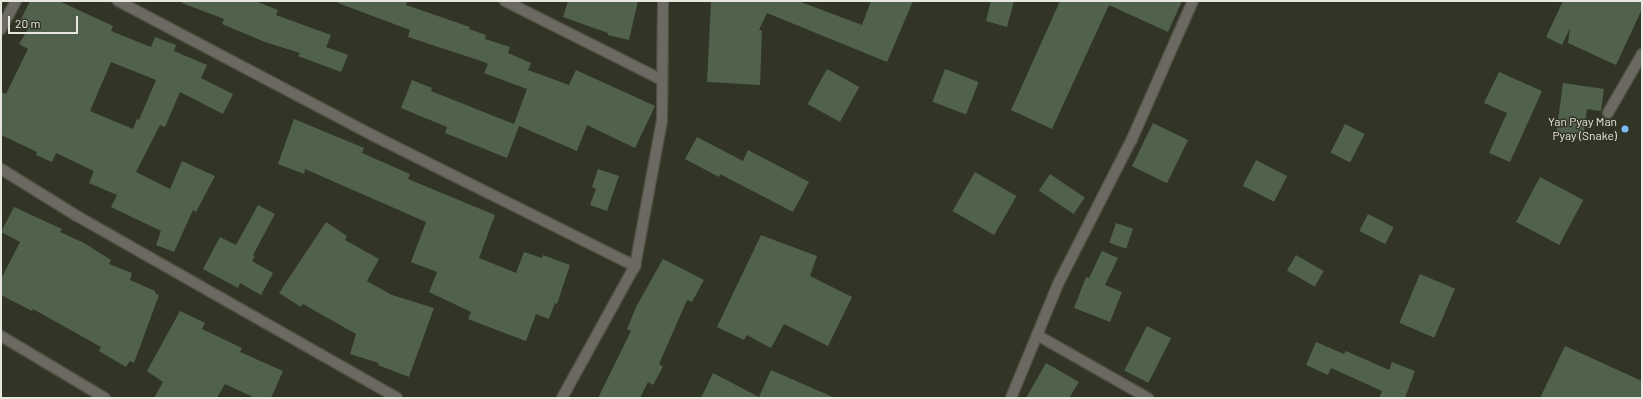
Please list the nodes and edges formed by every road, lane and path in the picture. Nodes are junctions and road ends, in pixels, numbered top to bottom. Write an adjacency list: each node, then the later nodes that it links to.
1 (16, 1): 6 (street)
2 (118, 1): 11 (street)
3 (505, 1): 8 (street)
4 (663, 1): 8 (street)
5 (1193, 1): 12 (street)
6 (1, 29)
7 (1642, 54): 9 (street)
8 (662, 80): 11 (street)
9 (1608, 113)
10 (1, 169): 15 (street)
11 (635, 266): 16 (street)
12 (1037, 335): 17 (street); 18 (street)
13 (1, 336): 14 (street)
14 (105, 398)
15 (397, 398)
16 (562, 398)
17 (1011, 398)
18 (1148, 398)

